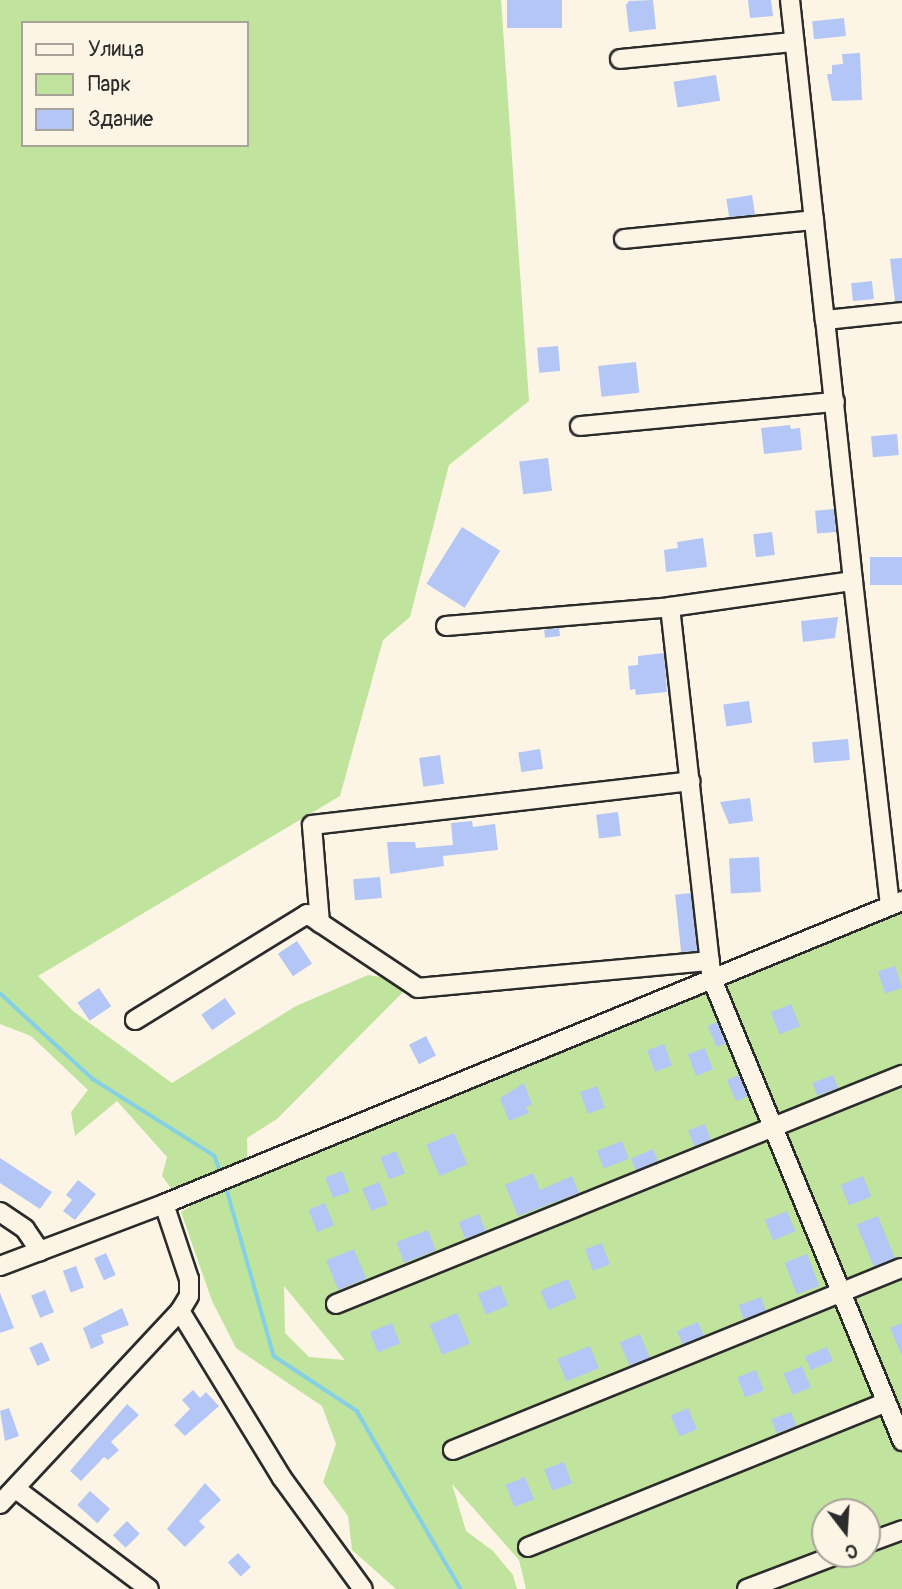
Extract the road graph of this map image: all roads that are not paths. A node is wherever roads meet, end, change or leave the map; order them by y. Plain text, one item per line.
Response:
1 (790, 0) edge
2 (794, 42) junction
3 (620, 59) dead end
4 (814, 220) junction
5 (624, 239) dead end
6 (902, 312) edge
7 (825, 320) junction
8 (835, 402) junction
9 (580, 426) dead end
10 (853, 582) junction
11 (670, 607) junction
12 (446, 626) dead end
13 (690, 781) junction
14 (896, 904) edge
15 (320, 923) junction
16 (711, 970) junction
17 (135, 1020) dead end
18 (902, 1075) edge
19 (776, 1127) junction
20 (164, 1204) junction
21 (0, 1212) edge
22 (40, 1251) junction
23 (0, 1266) edge
24 (902, 1268) edge
25 (842, 1292) junction
26 (336, 1304) dead end
27 (180, 1311) junction
28 (886, 1402) junction
29 (902, 1441) edge
30 (453, 1450) dead end
31 (16, 1489) junction
32 (0, 1504) edge
33 (902, 1530) edge
34 (881, 1538) edge
35 (528, 1547) dead end
36 (811, 1565) edge
37 (149, 1589) edge
38 (363, 1589) edge
39 (747, 1589) edge

1 - 2 lane
2 - 3 lane
2 - 4 lane
4 - 5 lane
4 - 7 lane
6 - 7 lane
7 - 8 lane
8 - 9 lane
8 - 10 lane
10 - 11 lane
10 - 14 lane
11 - 12 lane
11 - 13 lane
13 - 15 lane
13 - 16 lane
14 - 16 lane
15 - 16 lane
15 - 17 lane
16 - 19 lane
16 - 20 lane
18 - 19 lane
19 - 25 lane
19 - 26 lane
20 - 22 lane
20 - 27 lane
21 - 22 lane
22 - 23 lane
24 - 25 lane
25 - 28 lane
25 - 30 lane
27 - 31 lane
27 - 38 lane
28 - 29 lane
28 - 35 lane
31 - 32 lane
31 - 37 lane
33 - 34 lane
36 - 39 lane

